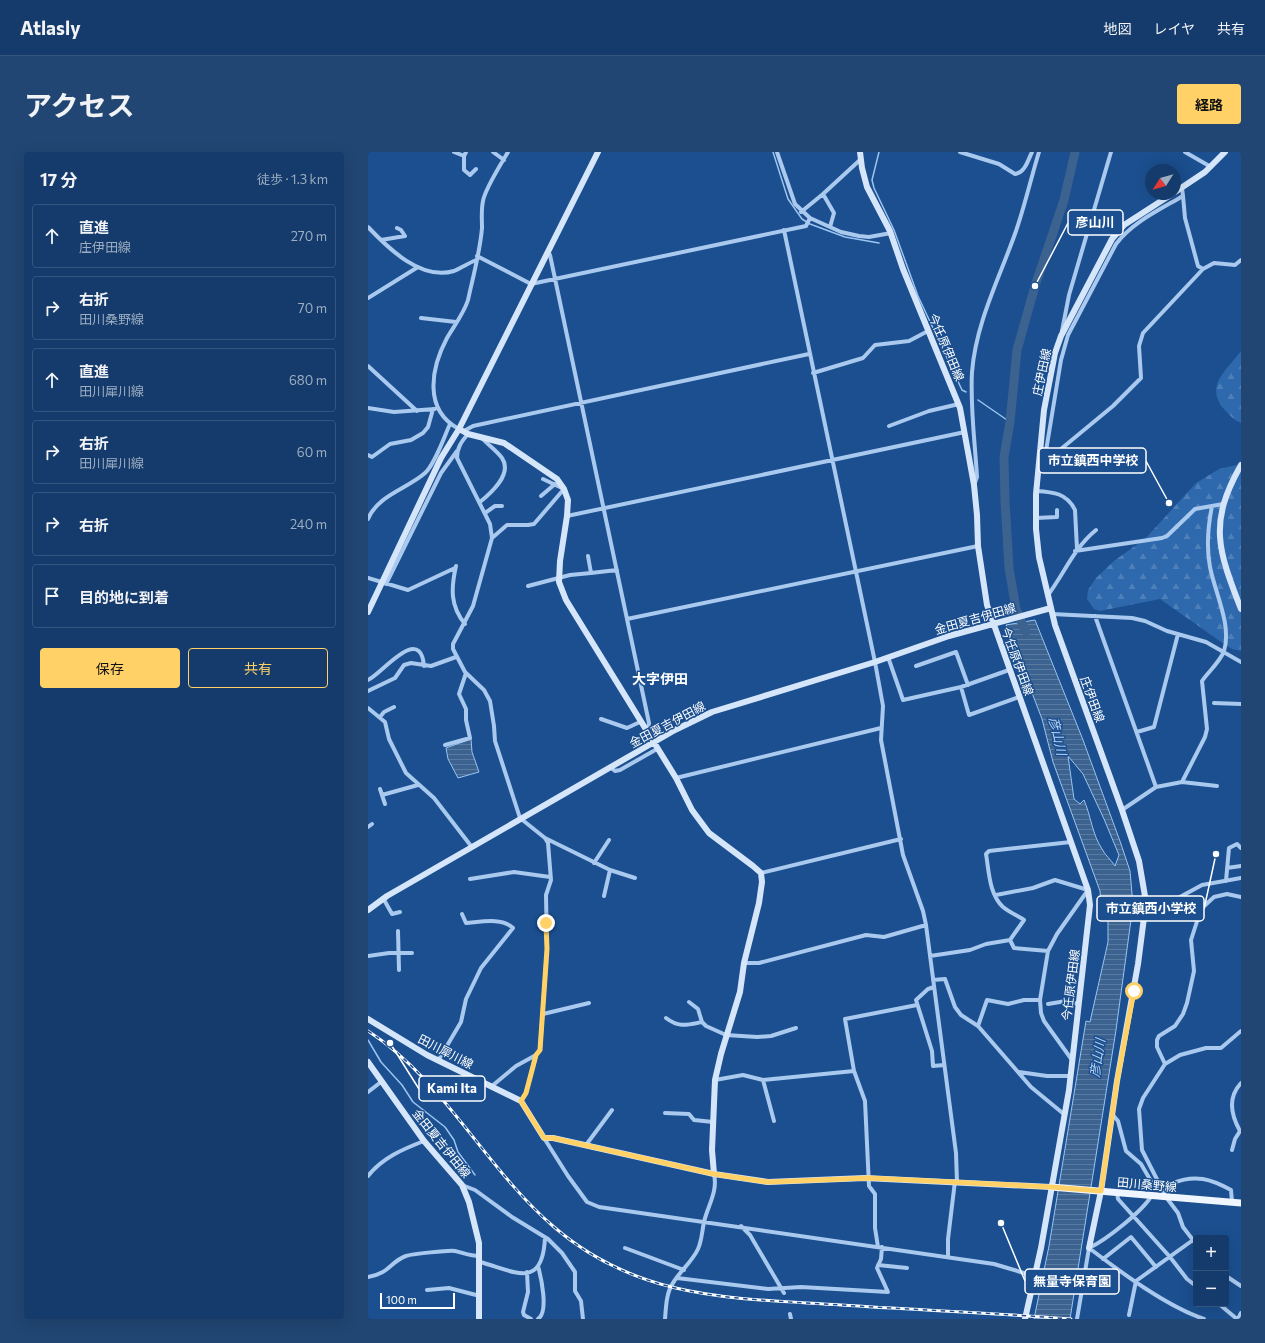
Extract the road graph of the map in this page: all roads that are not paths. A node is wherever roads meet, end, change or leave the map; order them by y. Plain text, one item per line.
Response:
1 (454, 152) edge
2 (493, 152) edge
3 (508, 152) edge
4 (598, 152) edge
5 (777, 152) edge
6 (860, 152) edge
7 (960, 152) edge
8 (1032, 152) edge
9 (1039, 152) edge
10 (1110, 152) edge
11 (1185, 152) edge
12 (1225, 152) edge
13 (465, 154) edge
14 (861, 159) junction
15 (504, 160) junction
16 (1211, 167) junction
17 (476, 169) dead end
18 (1182, 188) joint
19 (823, 194) junction
20 (1183, 196) junction
21 (1163, 200) edge
22 (801, 212) junction
23 (810, 219) junction
24 (368, 227) edge
25 (830, 227) junction
26 (397, 228) dead end
27 (784, 230) junction
28 (891, 233) junction
29 (381, 240) junction
30 (547, 254) junction
31 (476, 258) junction
32 (1241, 260) edge
33 (418, 267) junction
34 (1203, 269) junction
35 (555, 279) junction
36 (531, 284) junction
37 (368, 298) edge
38 (421, 318) dead end
39 (456, 322) junction
40 (928, 331) junction
41 (1061, 336) junction
42 (810, 354) junction
43 (368, 366) edge
44 (813, 373) junction
45 (581, 403) junction
46 (959, 404) junction
47 (368, 408) edge
48 (435, 409) junction
49 (417, 411) junction
50 (450, 424) junction
51 (889, 426) dead end
52 (464, 431) junction
53 (965, 432) junction
54 (482, 438) junction
55 (457, 451) junction
56 (369, 457) edge
57 (832, 462) junction
58 (1044, 463) junction
59 (1241, 465) edge
60 (1038, 468) junction
61 (543, 479) dead end
62 (555, 484) junction
63 (974, 485) junction
64 (564, 489) junction
65 (1036, 491) junction
66 (541, 496) dead end
67 (480, 502) junction
68 (1223, 504) junction
69 (502, 506) dead end
70 (1212, 506) junction
71 (604, 510) junction
72 (1057, 510) dead end
73 (485, 513) junction
74 (567, 516) junction
75 (1036, 518) junction
76 (368, 519) edge
77 (1096, 530) dead end
78 (492, 538) junction
79 (978, 546) junction
80 (1076, 550) junction
81 (588, 556) dead end
82 (617, 570) junction
83 (855, 571) junction
84 (591, 572) junction
85 (368, 578) edge
86 (559, 578) junction
87 (384, 584) junction
88 (528, 586) dead end
89 (1048, 596) junction
90 (1241, 609) edge
91 (1050, 610) junction
92 (368, 612) edge
93 (1095, 616) junction
94 (627, 619) junction
95 (465, 624) junction
96 (993, 625) junction
97 (1178, 634) junction
98 (1223, 653) junction
99 (888, 657) junction
100 (456, 658) junction
101 (875, 662) junction
102 (1241, 662) edge
103 (424, 666) junction
104 (916, 666) dead end
105 (1009, 670) junction
106 (466, 673) junction
107 (368, 680) edge
108 (968, 685) junction
109 (961, 687) junction
110 (368, 691) edge
111 (1019, 697) junction
112 (1214, 703) dead end
113 (1241, 704) edge
114 (394, 707) dead end
115 (368, 708) edge
116 (380, 717) junction
117 (601, 719) dead end
118 (640, 722) junction
119 (881, 728) junction
120 (645, 730) junction
121 (1136, 732) junction
122 (653, 743) junction
123 (445, 745) dead end
124 (657, 749) junction
125 (610, 767) junction
126 (676, 778) junction
127 (1182, 782) junction
128 (418, 785) junction
129 (1217, 786) dead end
130 (1156, 787) junction
131 (380, 789) dead end
132 (382, 795) junction
133 (385, 804) dead end
134 (1122, 810) junction
135 (520, 818) junction
136 (545, 838) junction
137 (901, 839) junction
138 (609, 840) dead end
139 (1071, 842) junction
140 (471, 846) junction
141 (1241, 848) edge
142 (594, 863) junction
143 (1241, 866) edge
144 (1227, 868) junction
145 (610, 870) junction
146 (761, 873) junction
147 (550, 877) junction
148 (635, 878) dead end
149 (1241, 878) edge
150 (470, 879) dead end
151 (1226, 881) junction
152 (1088, 890) junction
153 (996, 895) junction
154 (604, 896) dead end
155 (1241, 897) edge
156 (383, 898) junction
157 (368, 910) edge
158 (400, 912) dead end
159 (462, 914) dead end
160 (1145, 916) junction
161 (926, 925) junction
162 (398, 931) dead end
163 (1010, 940) junction
164 (1048, 951) junction
165 (399, 953) junction
166 (412, 953) dead end
167 (368, 956) edge
168 (930, 956) junction
169 (744, 963) junction
170 (399, 970) dead end
171 (933, 980) junction
172 (934, 987) junction
173 (1040, 1000) junction
174 (689, 1002) dead end
175 (589, 1003) dead end
176 (1048, 1004) dead end
177 (1078, 1004) junction
178 (917, 1006) junction
179 (543, 1014) junction
180 (666, 1018) dead end
181 (368, 1019) edge
182 (702, 1022) junction
183 (978, 1026) junction
184 (796, 1028) dead end
185 (1241, 1031) edge
186 (726, 1035) junction
187 (536, 1055) junction
188 (438, 1060) junction
189 (1072, 1060) junction
190 (368, 1062) edge
191 (1165, 1064) junction
192 (944, 1065) junction
193 (854, 1071) junction
194 (1019, 1072) junction
195 (1070, 1076) junction
196 (715, 1080) junction
197 (763, 1080) junction
198 (381, 1082) junction
199 (1241, 1083) edge
200 (492, 1086) junction
201 (368, 1092) edge
202 (521, 1101) junction
203 (612, 1110) dead end
204 (665, 1113) dead end
205 (1112, 1114) junction
206 (1065, 1115) junction
207 (774, 1121) dead end
208 (713, 1122) junction
209 (1240, 1131) edge
210 (544, 1138) junction
211 (424, 1141) junction
212 (586, 1145) junction
213 (1232, 1150) dead end
214 (714, 1174) junction
215 (368, 1176) edge
216 (869, 1178) junction
217 (956, 1182) junction
218 (462, 1185) junction
219 (1051, 1187) junction
220 (1162, 1189) junction
221 (1101, 1191) junction
222 (1117, 1192) junction
223 (1152, 1195) junction
224 (1166, 1196) junction
225 (1232, 1202) junction
226 (1241, 1203) edge
227 (1132, 1216) junction
228 (704, 1222) junction
229 (740, 1226) junction
230 (545, 1237) junction
231 (1193, 1241) edge
232 (1193, 1243) edge
233 (880, 1247) junction
234 (625, 1248) dead end
235 (1089, 1248) junction
236 (948, 1257) junction
237 (1170, 1257) junction
238 (480, 1259) junction
239 (1103, 1259) junction
240 (878, 1265) junction
241 (538, 1266) junction
242 (1156, 1267) junction
243 (907, 1268) dead end
244 (684, 1270) junction
245 (527, 1272) junction
246 (1034, 1276) junction
247 (368, 1277) edge
248 (678, 1278) junction
249 (1229, 1278) edge
250 (1136, 1282) junction
251 (1193, 1284) edge
252 (1241, 1286) edge
253 (783, 1288) junction
254 (427, 1290) dead end
255 (784, 1293) dead end
256 (480, 1296) junction
257 (1223, 1307) edge
258 (1241, 1313) edge
259 (1129, 1314) dead end
260 (480, 1318) edge
261 (531, 1319) edge
262 (538, 1319) edge
263 (583, 1319) edge
264 (665, 1319) edge
265 (1025, 1319) edge
266 (1077, 1319) edge
267 (1204, 1319) edge
268 (1237, 1319) edge

1 - 13 street
2 - 15 street
3 - 15 street
4 - 30 main road
5 - 22 street
6 - 14 main road, 今任原伊田線
7 - 8 street
9 - 63 street
10 - 41 street
11 - 16 street
12 - 16 main road
13 - 17 street
14 - 19 street
14 - 28 main road, 今任原伊田線
15 - 31 street
16 - 18 main road
18 - 20 street
19 - 22 street
19 - 25 street
20 - 34 street
20 - 58 street
21 - 41 main road, 庄伊田線
22 - 23 street
23 - 25 street
23 - 27 street
24 - 29 street
25 - 28 street
26 - 29 street
27 - 35 street
27 - 42 street
28 - 40 main road, 今任原伊田線
29 - 33 street
30 - 35 street
30 - 36 main road
31 - 33 street
31 - 36 street
31 - 39 street
32 - 34 street
33 - 37 street
34 - 58 street
35 - 36 street
35 - 45 street
36 - 52 main road
38 - 39 street
39 - 48 street
40 - 44 street
40 - 46 main road, 今任原伊田線
41 - 60 main road, 庄伊田線
42 - 44 street
42 - 45 street
43 - 49 street
44 - 57 street
45 - 52 street
45 - 71 street
46 - 51 street
46 - 53 main road, 今任原伊田線
47 - 49 street
48 - 49 street
48 - 50 street
48 - 56 street
50 - 52 street
50 - 76 street
52 - 54 main road
52 - 55 street
52 - 87 main road
53 - 57 street
53 - 63 main road, 今任原伊田線
54 - 64 main road
54 - 67 street
55 - 67 street
55 - 87 street
57 - 71 street
57 - 83 street
58 - 60 street
59 - 68 main road
60 - 65 main road, 庄伊田線
61 - 62 street
62 - 64 street
62 - 66 street
63 - 79 main road, 今任原伊田線
64 - 74 main road
64 - 78 street
65 - 75 main road, 庄伊田線
65 - 80 street
67 - 73 street
68 - 70 street
68 - 90 main road
69 - 73 street
70 - 80 street
70 - 98 street
71 - 74 street
71 - 82 street
72 - 75 street
73 - 78 street
74 - 86 main road
75 - 89 main road, 庄伊田線
77 - 80 street
78 - 95 street
79 - 83 street
79 - 96 main road, 今任原伊田線
80 - 89 street
81 - 84 street
82 - 84 street
82 - 94 street
83 - 94 street
83 - 101 street
84 - 86 street
85 - 87 street
86 - 88 street
86 - 118 main road
87 - 92 main road
87 - 95 street
89 - 91 main road, 庄伊田線
91 - 93 street
91 - 96 main road, 金田夏吉伊田線
91 - 134 main road, 庄伊田線
93 - 97 street
93 - 121 street
94 - 120 street
95 - 100 street
96 - 99 main road, 金田夏吉伊田線
96 - 105 main road, 今任原伊田線
97 - 98 street
97 - 121 street
98 - 102 street
98 - 127 street
99 - 101 main road, 金田夏吉伊田線
99 - 109 street
100 - 103 street
100 - 106 street
101 - 119 street
101 - 122 main road, 金田夏吉伊田線
103 - 107 street
103 - 110 street
104 - 108 street
105 - 108 street
105 - 111 main road, 今任原伊田線
106 - 123 street
106 - 135 street
108 - 109 street
109 - 111 street
111 - 139 main road, 今任原伊田線
112 - 113 street
114 - 116 street
115 - 116 street
116 - 128 street
117 - 118 street
118 - 120 main road
119 - 126 street
119 - 137 street
120 - 122 main road
121 - 130 street
122 - 124 main road
122 - 125 main road, 金田夏吉伊田線
124 - 125 street
124 - 126 main road
125 - 135 main road, 金田夏吉伊田線
126 - 146 main road
127 - 129 street
127 - 130 street
128 - 132 street
128 - 140 street
130 - 134 street
131 - 132 street
132 - 133 street
134 - 160 main road, 庄伊田線
135 - 136 street
135 - 140 main road, 金田夏吉伊田線
136 - 142 street
136 - 147 street
137 - 146 street
137 - 161 street
138 - 142 street
139 - 152 main road, 今任原伊田線
139 - 153 street
140 - 156 main road, 金田夏吉伊田線
141 - 144 street
142 - 145 street
143 - 144 street
144 - 151 street
145 - 148 street
145 - 154 street
146 - 169 main road
147 - 150 street
147 - 179 street
149 - 151 street
151 - 160 street
152 - 153 street
152 - 164 street
152 - 177 main road, 今任原伊田線
153 - 163 street
155 - 191 street
156 - 157 main road, 金田夏吉伊田線
156 - 158 street
159 - 188 street
160 - 205 main road, 庄伊田線
161 - 168 street
161 - 169 street
162 - 165 street
163 - 164 street
163 - 168 street
164 - 173 street
165 - 166 street
165 - 167 street
165 - 170 street
168 - 171 street
169 - 186 main road
171 - 172 street
171 - 183 street
172 - 178 street
172 - 192 street
173 - 183 street
173 - 189 street
174 - 182 street
175 - 179 street
176 - 177 street
177 - 189 main road, 今任原伊田線
178 - 192 street
178 - 193 street
179 - 187 street
180 - 182 street
181 - 188 main road, 田川犀川線
182 - 186 street
183 - 194 street
184 - 186 street
185 - 191 street
186 - 196 main road
187 - 200 street
187 - 202 street
188 - 200 main road, 田川犀川線
189 - 195 main road, 今任原伊田線
190 - 198 main road, 金田夏吉伊田線
191 - 220 street
192 - 217 street
193 - 197 street
193 - 216 street
194 - 195 street
194 - 206 street
195 - 206 main road, 今任原伊田線
196 - 197 street
196 - 208 main road
197 - 207 street
198 - 201 street
198 - 211 main road, 金田夏吉伊田線
199 - 209 street
200 - 202 main road, 田川犀川線
202 - 210 main road
203 - 212 street
204 - 208 street
205 - 220 street
205 - 221 main road, 庄伊田線
206 - 219 main road, 今任原伊田線
208 - 214 main road
209 - 213 street
210 - 212 main road
210 - 228 street
211 - 215 street
211 - 218 main road, 金田夏吉伊田線
212 - 214 main road
214 - 216 main road
214 - 228 street
216 - 217 main road
216 - 233 street
217 - 219 main road
217 - 236 street
218 - 230 street
218 - 238 main road, 金田夏吉伊田線
219 - 221 main road, 田川桑野線
219 - 246 main road
220 - 224 street
220 - 225 street
221 - 222 main road, 田川桑野線
221 - 235 main road, 庄伊田線
222 - 223 main road, 田川桑野線
222 - 227 street
223 - 224 main road, 田川桑野線
223 - 227 street
224 - 225 main road, 田川桑野線
224 - 231 street
225 - 226 main road, 田川桑野線
227 - 235 street
227 - 237 street
228 - 229 street
228 - 244 street
229 - 233 street
229 - 253 street
230 - 241 street
230 - 263 street
232 - 237 street
233 - 236 street
233 - 240 street
234 - 244 street
235 - 239 street
235 - 266 street
236 - 246 street
237 - 242 street
237 - 251 street
238 - 245 street
238 - 247 street
238 - 256 main road, 金田夏吉伊田線
239 - 242 street
239 - 250 street
240 - 243 street
240 - 253 street
241 - 245 street
241 - 262 street
242 - 250 street
244 - 248 street
245 - 261 street
246 - 265 main road
248 - 253 street
248 - 264 street
249 - 252 street
250 - 259 street
250 - 267 street
253 - 255 street
254 - 256 street
256 - 260 main road, 金田夏吉伊田線
257 - 268 street
258 - 268 street

